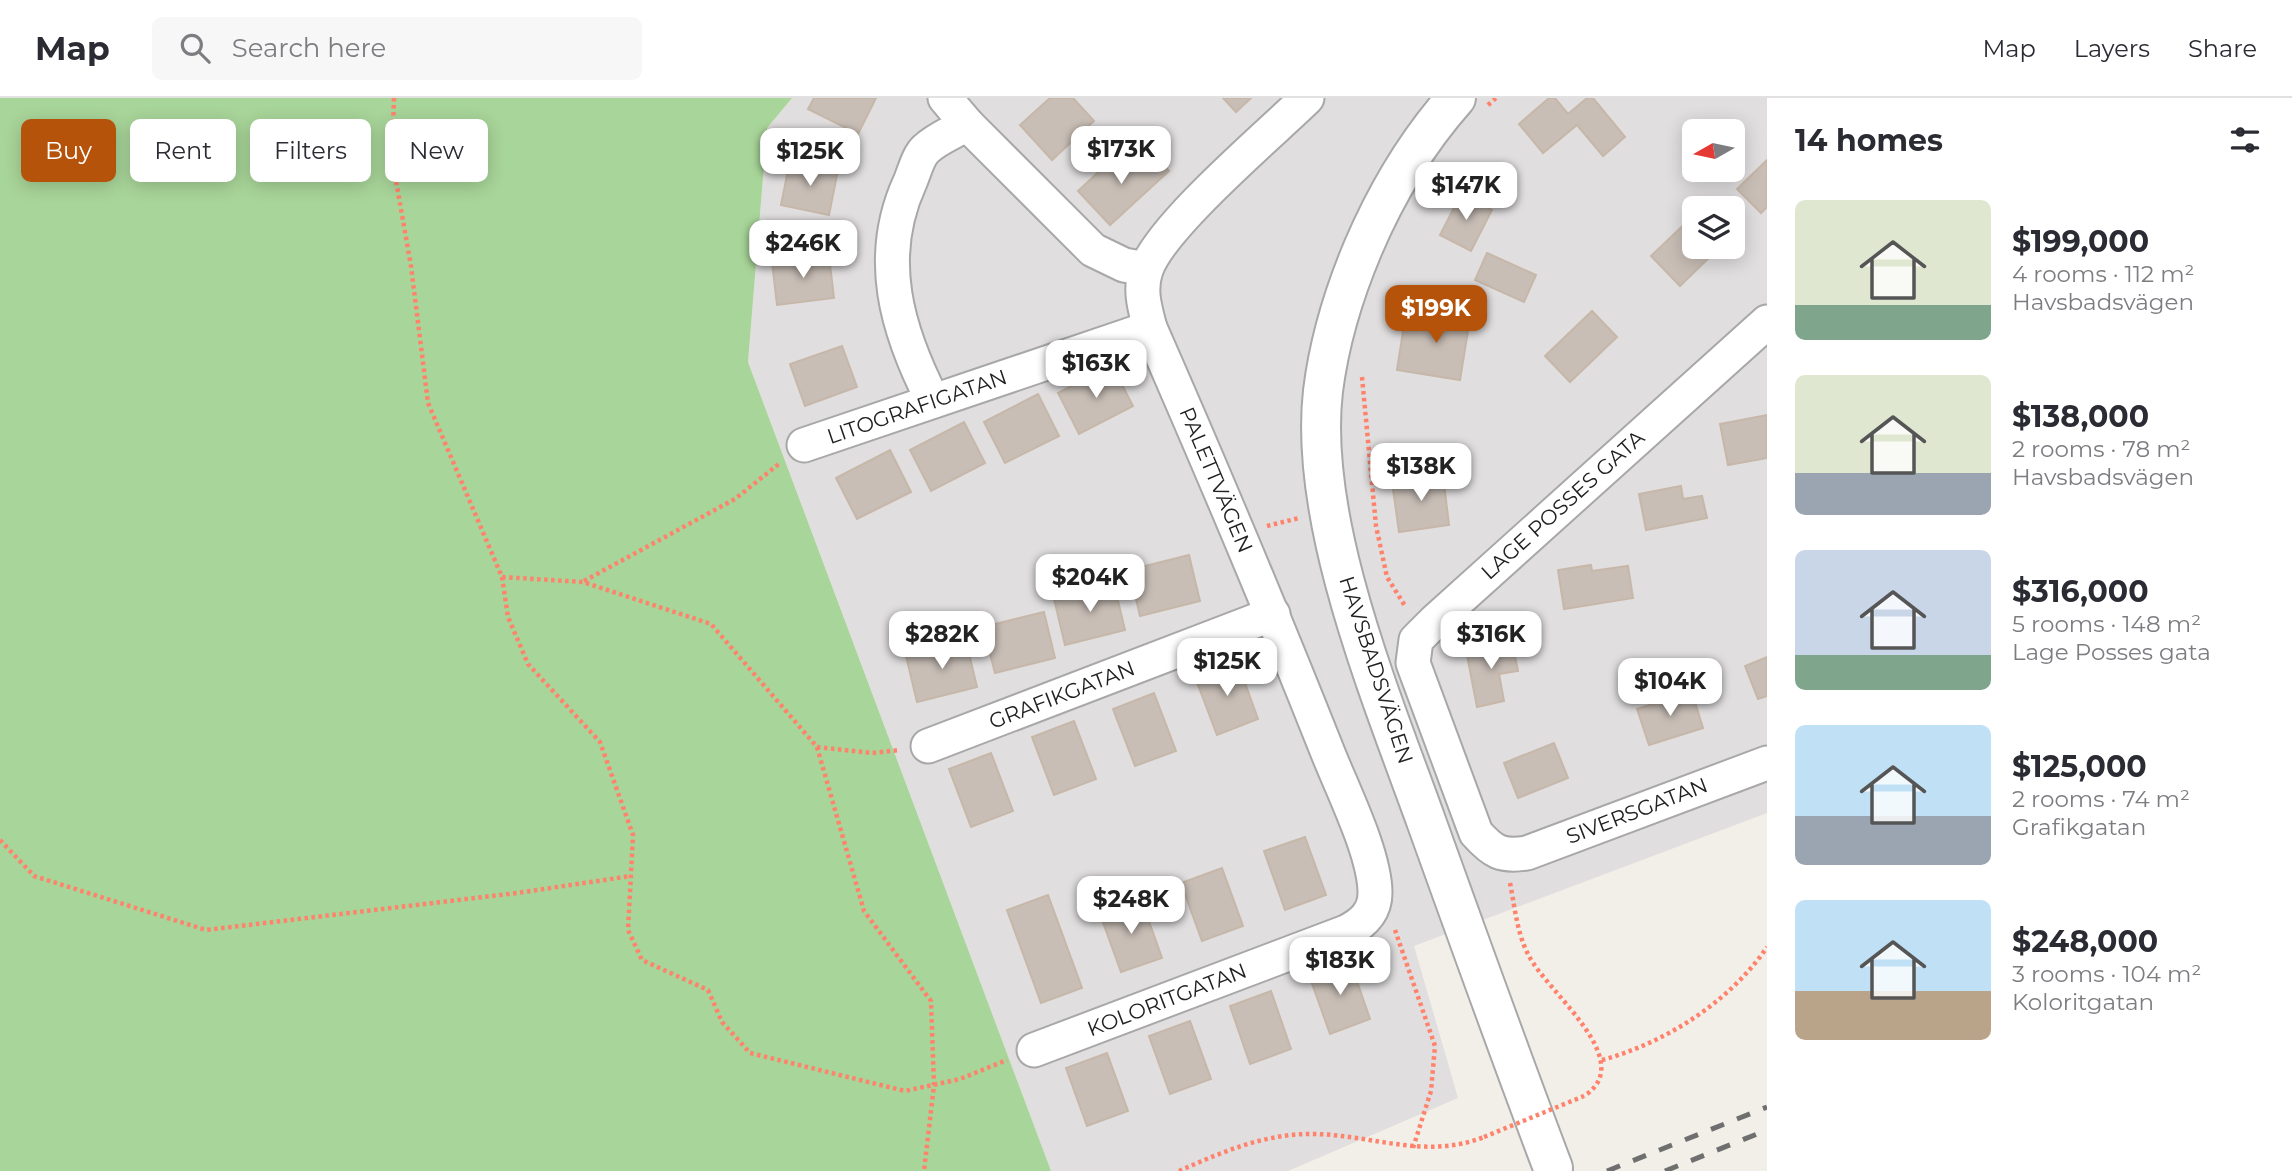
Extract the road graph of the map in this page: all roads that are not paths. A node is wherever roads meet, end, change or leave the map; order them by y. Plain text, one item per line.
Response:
1 (945, 98) edge
2 (1307, 98) edge
3 (1456, 98) edge
4 (967, 124) junction
5 (1146, 269) junction
6 (1767, 322) edge
7 (1150, 328) junction
8 (933, 401) junction
9 (804, 445) road end
10 (1273, 614) junction
11 (928, 746) road end
12 (1767, 762) edge
13 (1505, 857) joint
14 (1375, 901) joint
15 (1034, 1050) road end
16 (1553, 1168) dead end

1 - 4 street
2 - 5 street
3 - 16 street, HAVSBADSVÄGEN
4 - 5 street
4 - 8 street
5 - 7 street, PALETTVÄGEN
6 - 13 street, LAGE POSSES GATA
7 - 8 street, LITOGRAFIGATAN
7 - 10 street, PALETTVÄGEN
8 - 9 street, LITOGRAFIGATAN
10 - 11 street, GRAFIKGATAN
10 - 14 street, PALETTVÄGEN
12 - 13 street, SIVERSGATAN
14 - 15 street, KOLORITGATAN

